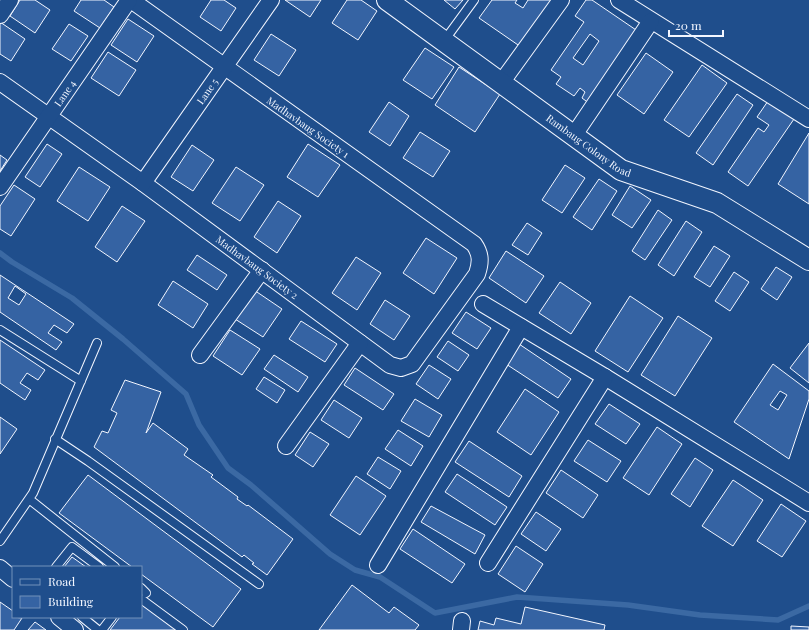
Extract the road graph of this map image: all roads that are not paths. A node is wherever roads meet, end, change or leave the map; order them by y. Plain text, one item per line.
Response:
1 (10, 0) edge
2 (130, 0) edge
3 (271, 0) edge
4 (387, 0) edge
5 (474, 0) edge
6 (561, 0) edge
7 (619, 0) edge
8 (0, 15) edge
9 (651, 20) junction
10 (444, 41) junction
11 (224, 67) junction
12 (0, 82) edge
13 (502, 83) junction
14 (49, 116) junction
15 (809, 119) edge
16 (574, 135) junction
17 (143, 183) junction
18 (0, 187) edge
19 (480, 257) joint
20 (809, 260) edge
21 (262, 270) junction
22 (483, 304) dead end
23 (521, 328) junction
24 (0, 330) edge
25 (97, 343) dead end
26 (360, 343) junction
27 (200, 354) dead end
28 (606, 377) junction
29 (81, 382) junction
30 (55, 439) junction
31 (286, 446) dead end
32 (29, 499) junction
33 (809, 502) edge
34 (0, 540) edge
35 (488, 563) dead end
36 (378, 565) dead end
37 (57, 566) edge
38 (98, 566) edge
39 (113, 566) edge
40 (0, 568) edge
41 (12, 578) edge
42 (259, 584) dead end
43 (143, 593) edge
44 (60, 618) edge
45 (83, 618) edge
46 (111, 618) edge
47 (75, 630) edge
48 (98, 630) edge
49 (102, 630) edge
50 (183, 630) edge

1 - 8 street
2 - 11 street, Madhavbaug Society 1
2 - 14 street, Lane 4
3 - 11 street, Lane 5
4 - 10 street, Rambaug Colony Road
5 - 10 lane
6 - 13 street
7 - 9 street
9 - 15 street
9 - 16 street
10 - 13 street, Rambaug Colony Road
11 - 17 street, Lane 5
11 - 19 street, Madhavbaug Society 1
12 - 14 street, Madhavbaug Society 2
13 - 16 street, Rambaug Colony Road
14 - 17 street, Madhavbaug Society 2
14 - 18 street, Lane 4
16 - 20 street, Rambaug Colony Road
17 - 21 street, Madhavbaug Society 2
19 - 26 street, Madhavbaug Society 2
21 - 26 street, Madhavbaug Society 2
21 - 27 street
22 - 23 street
23 - 28 street
23 - 36 street
24 - 29 lane
25 - 29 lane
26 - 31 street
28 - 33 street
28 - 35 street
29 - 30 lane
30 - 32 lane
30 - 42 lane
32 - 34 lane
32 - 39 lane
37 - 38 lane
40 - 41 street
43 - 50 lane
44 - 47 street
45 - 48 lane
46 - 49 lane

